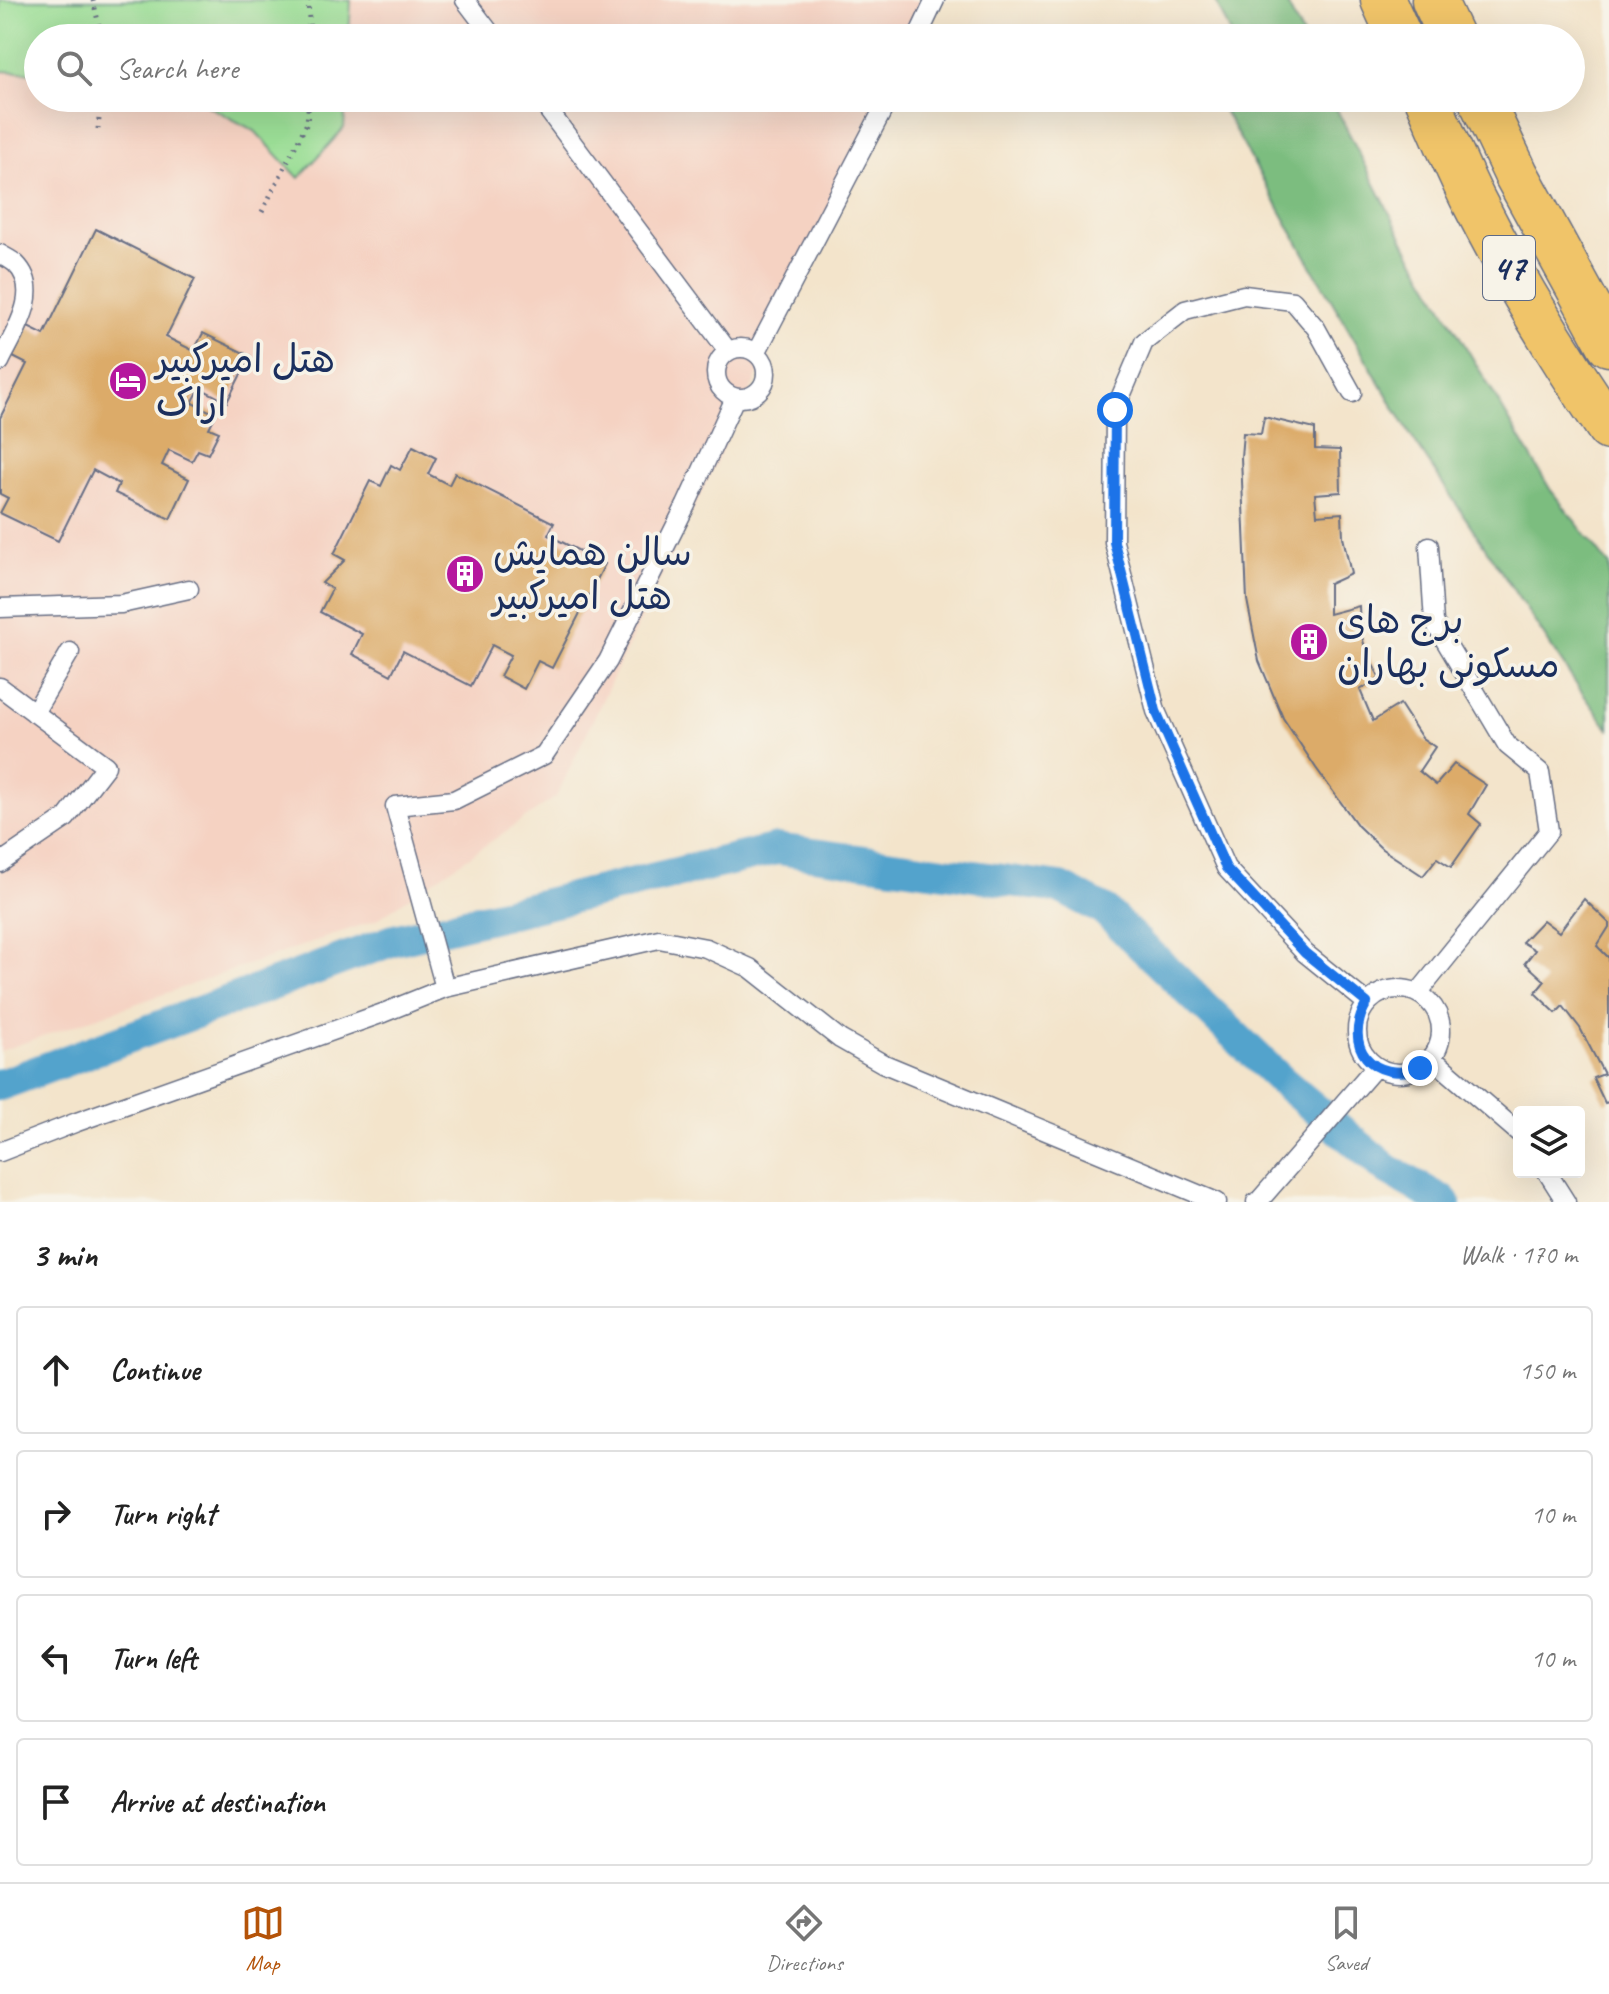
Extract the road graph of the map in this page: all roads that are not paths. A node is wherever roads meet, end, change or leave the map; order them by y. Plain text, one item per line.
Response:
1 (465, 0) edge
2 (935, 0) edge
3 (1383, 0) edge
4 (1434, 0) edge
5 (483, 24) edge
6 (924, 24) edge
7 (1394, 24) edge
8 (1445, 24) edge
9 (549, 112) edge
10 (882, 112) edge
11 (1433, 112) edge
12 (1487, 112) edge
13 (0, 254) edge
14 (1609, 344) edge
15 (728, 351) junction
16 (756, 353) junction
17 (0, 362) edge
18 (1352, 393) dead end
19 (735, 398) junction
20 (1609, 428) edge
21 (1429, 546) dead end
22 (189, 589) dead end
23 (0, 608) edge
24 (70, 652) dead end
25 (0, 687) edge
26 (34, 713) junction
27 (0, 863) edge
28 (445, 988) junction
29 (1418, 993) junction
30 (1367, 1003) junction
31 (1432, 1058) junction
32 (1376, 1066) junction
33 (1513, 1128) edge
34 (0, 1152) edge
35 (1551, 1178) edge
36 (1217, 1202) edge
37 (1256, 1202) edge
38 (1566, 1202) edge

1 - 5 lane
2 - 6 lane
3 - 7 highway
4 - 8 highway
9 - 15 lane
10 - 16 lane
11 - 20 highway, 47
12 - 14 highway, 47
13 - 17 lane
15 - 16 lane
15 - 19 lane
16 - 19 lane
18 - 30 lane
19 - 28 lane
21 - 29 lane
22 - 23 lane
24 - 26 lane
25 - 26 lane
26 - 27 lane
28 - 34 lane
28 - 36 lane
29 - 30 lane
29 - 31 lane
30 - 32 lane
31 - 32 lane
31 - 33 lane
32 - 37 lane
35 - 38 lane

